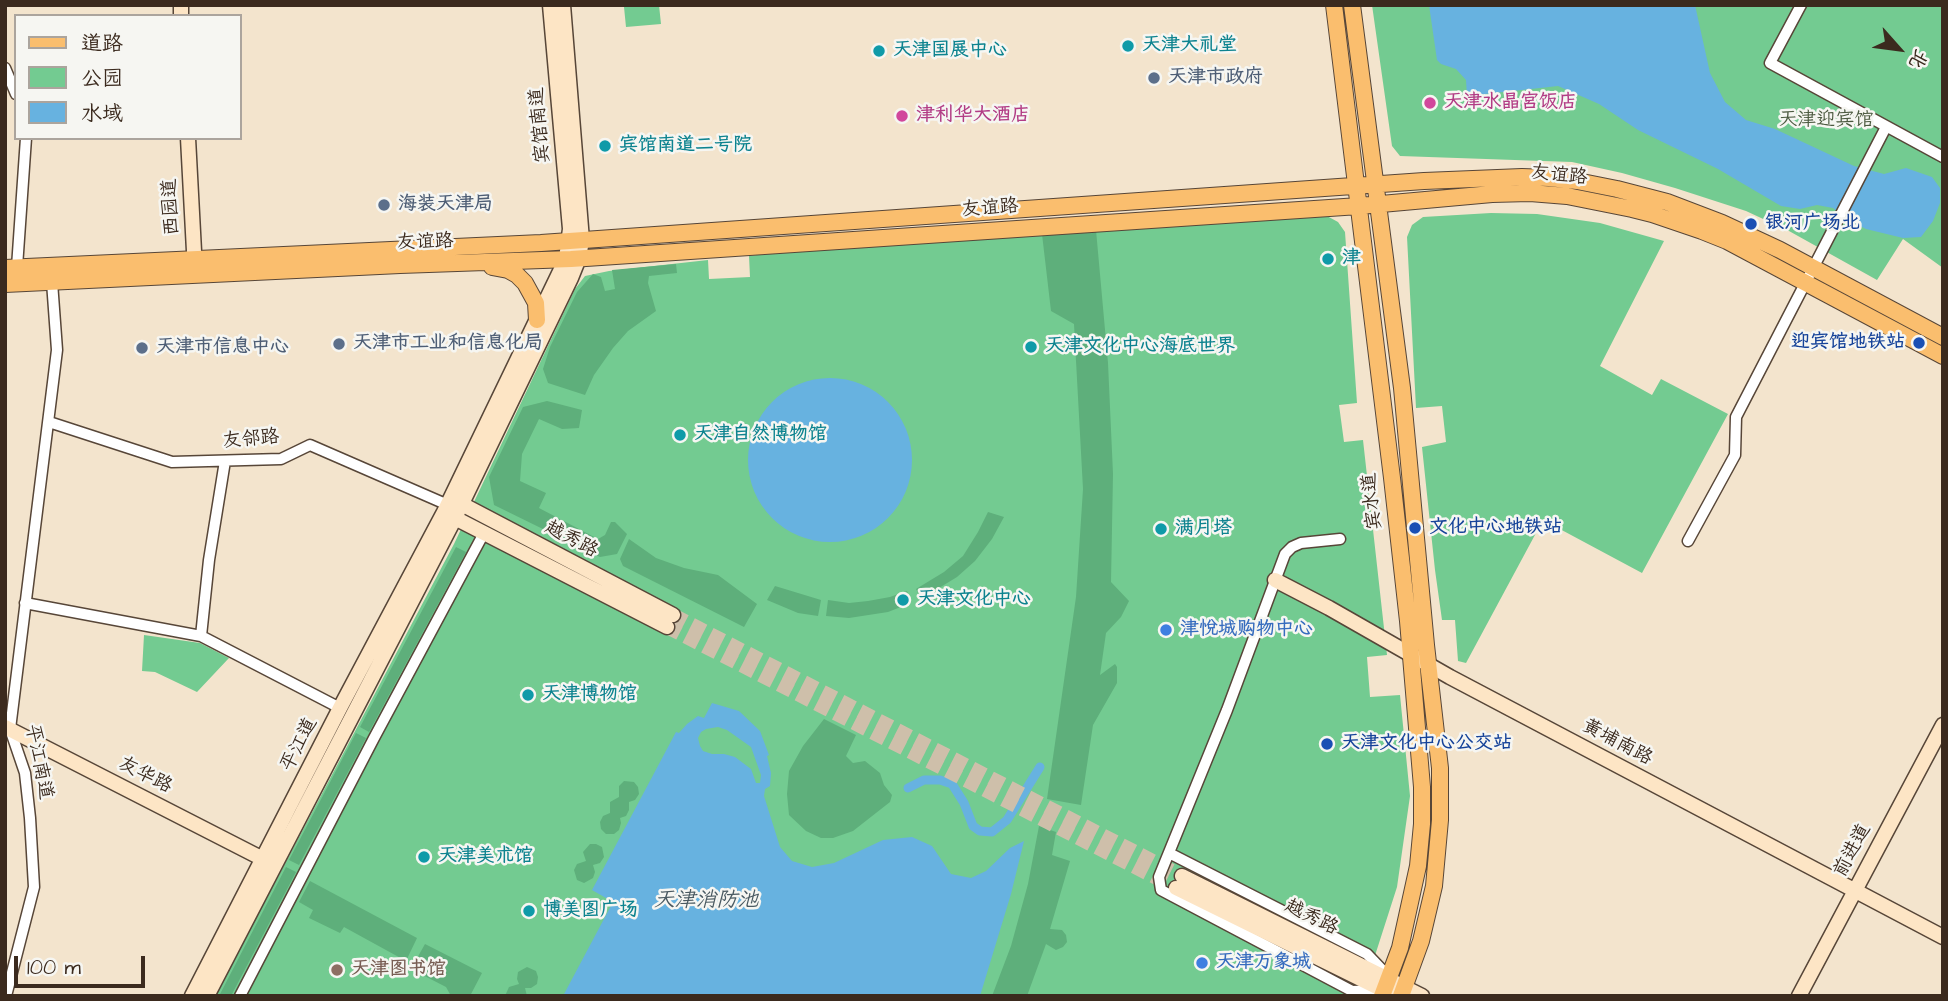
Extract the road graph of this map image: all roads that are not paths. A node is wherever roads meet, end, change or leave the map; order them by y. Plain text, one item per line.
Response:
1 (550, 5) edge
2 (563, 5) edge
3 (1334, 5) edge
4 (1352, 5) edge
5 (1801, 5) edge
6 (5, 68) edge
7 (14, 89) edge
8 (1886, 127) junction
9 (26, 140) edge
10 (188, 140) edge
11 (195, 140) edge
12 (1943, 157) edge
13 (1377, 185) junction
14 (1357, 187) junction
15 (1379, 204) junction
16 (1359, 206) junction
17 (576, 240) junction
18 (572, 258) junction
19 (458, 263) junction
20 (11, 267) edge
21 (198, 267) junction
22 (1814, 268) junction
23 (52, 282) junction
24 (5, 284) edge
25 (1806, 284) junction
26 (537, 320) junction
27 (1943, 337) edge
28 (1943, 356) edge
29 (49, 422) junction
30 (225, 461) junction
31 (452, 508) junction
32 (484, 533) junction
33 (1688, 541) dead end
34 (1340, 542) dead end
35 (1278, 578) junction
36 (25, 603) junction
37 (201, 636) junction
38 (1410, 650) junction
39 (1428, 660) junction
40 (340, 709) junction
41 (1943, 725) edge
42 (7, 731) edge
43 (1943, 739) edge
44 (1169, 854) junction
45 (262, 859) junction
46 (1179, 882) tunnel mouth
47 (1858, 889) junction
48 (1943, 931) edge
49 (1943, 937) edge
50 (1393, 990) edge
51 (6, 996) edge
52 (192, 996) edge
53 (206, 996) edge
54 (240, 996) edge
55 (1422, 996) edge
56 (1799, 996) edge
57 (1807, 996) edge

1 - 17 street, 宾馆南道
2 - 17 street, 宾馆南道
3 - 14 main road, 宾水道
4 - 13 main road, 宾水道
5 - 8 street
6 - 7 street
8 - 12 street
8 - 22 street
9 - 20 street
10 - 21 street, 西园道
11 - 21 street, 西园道
13 - 14 main road, 友谊路
13 - 15 main road, 宾水道
13 - 22 main road, 友谊路
14 - 16 main road, 宾水道
14 - 17 main road, 友谊路
15 - 16 main road, 友谊路
15 - 25 main road, 友谊路
15 - 39 main road, 宾水道
16 - 18 main road, 友谊路
16 - 38 main road, 宾水道
17 - 18 street
17 - 21 main road, 友谊路
18 - 19 main road, 友谊路
18 - 26 street
18 - 31 street
19 - 21 main road, 友谊路
19 - 26 main road
20 - 21 main road, 友谊路
21 - 23 main road, 友谊路
22 - 25 street
22 - 27 main road, 友谊路
23 - 24 main road, 友谊路
23 - 29 street, 平江南道
25 - 28 main road, 友谊路
25 - 33 street
26 - 31 street
29 - 30 street, 友邻路
29 - 36 street, 平江南道
30 - 31 street, 友邻路
30 - 37 street
31 - 32 street, 越秀路
31 - 32 street, 越秀路
31 - 40 street, 平江道
31 - 53 street, 平江道
32 - 54 street
34 - 35 street
35 - 38 street, 黄埔南路
35 - 44 street
36 - 37 street
36 - 42 street, 平江南道
37 - 40 street
38 - 39 street, 黄埔南路
38 - 50 main road, 宾水道
39 - 47 street, 黄埔南路
39 - 50 main road, 宾水道
40 - 45 street, 平江道
41 - 47 street, 前进道
42 - 45 street, 友华路
42 - 51 street, 平江南道
43 - 47 street, 前进道
44 - 50 street
44 - 50 street
45 - 52 street, 平江道
46 - 50 street, 越秀路
47 - 48 street, 黄埔南路
47 - 49 street, 黄埔南路
47 - 56 street, 前进道
47 - 57 street, 前进道
50 - 55 street, 越秀路

